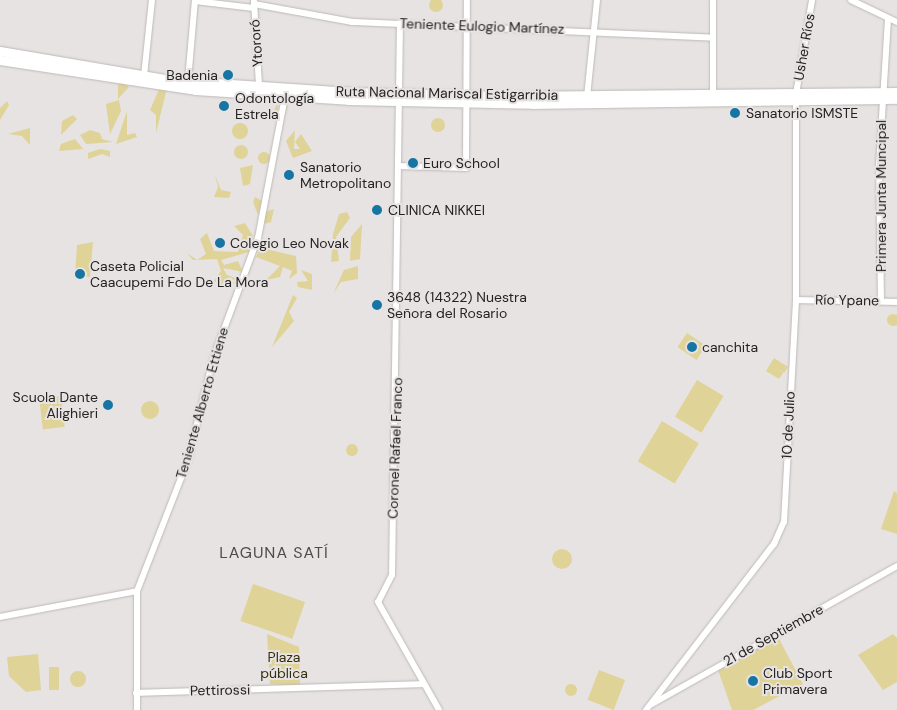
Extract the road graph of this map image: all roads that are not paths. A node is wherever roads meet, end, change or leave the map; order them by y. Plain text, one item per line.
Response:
1 (152, 0) edge
2 (467, 0) edge
3 (597, 0) edge
4 (713, 0) edge
5 (812, 0) edge
6 (850, 0) edge
7 (195, 1) edge
8 (254, 4) edge
9 (888, 19) junction
10 (897, 22) edge
11 (400, 24) junction
12 (466, 26) junction
13 (593, 30) junction
14 (712, 38) junction
15 (0, 51) edge
16 (0, 60) edge
17 (144, 76) junction
18 (188, 81) junction
19 (259, 86) junction
20 (897, 92) edge
21 (882, 96) junction
22 (285, 97) junction
23 (402, 97) junction
24 (796, 97) junction
25 (713, 98) junction
26 (467, 99) junction
27 (587, 99) junction
28 (897, 99) edge
29 (400, 166) junction
30 (796, 300) junction
31 (881, 301) junction
32 (897, 302) edge
33 (897, 566) edge
34 (137, 592) junction
35 (0, 617) edge
36 (423, 684) junction
37 (136, 693) junction
38 (647, 708) edge
39 (137, 710) edge
40 (438, 710) edge

1 - 17 street
2 - 12 street
3 - 13 street
4 - 14 street
5 - 24 street, Usher Ríos
6 - 9 street
7 - 8 street, Teniente Eulogio Martínez
7 - 18 street
8 - 11 street, Teniente Eulogio Martínez
8 - 19 street, Ytororó
9 - 10 street
9 - 21 street, Primera Junta Muncipal
11 - 12 street, Teniente Eulogio Martínez
11 - 23 street
12 - 13 street, Teniente Eulogio Martínez
12 - 26 street
13 - 14 street, Teniente Eulogio Martínez
13 - 27 street
14 - 25 street
15 - 17 highway, Ruta Nacional Mariscal Estigarribia
16 - 22 highway, Ruta Nacional Mariscal Estigarribia
17 - 18 highway, Ruta Nacional Mariscal Estigarribia
18 - 19 highway, Ruta Nacional Mariscal Estigarribia
19 - 23 highway, Ruta Nacional Mariscal Estigarribia
20 - 21 highway, Ruta Nacional Mariscal Estigarribia
21 - 24 highway, Ruta Nacional Mariscal Estigarribia
21 - 28 highway, Ruta Nacional Mariscal Estigarribia
21 - 31 street, Primera Junta Muncipal
22 - 23 highway, Ruta Nacional Mariscal Estigarribia
22 - 34 street, Teniente Alberto Ettiene
23 - 26 highway, Ruta Nacional Mariscal Estigarribia
23 - 29 street
24 - 25 highway, Ruta Nacional Mariscal Estigarribia
24 - 30 street, 10 de Julio
25 - 27 highway, Ruta Nacional Mariscal Estigarribia
26 - 27 highway, Ruta Nacional Mariscal Estigarribia
26 - 29 street
29 - 36 street, Coronel Rafael Franco
30 - 31 street, Río Ypane
30 - 38 street, 10 de Julio
31 - 32 street, Río Ypane
33 - 38 street, 21 de Septiembre
34 - 35 street
34 - 37 street, Teniente Alberto Ettiene
36 - 37 street, Pettirossi
36 - 40 street, Coronel Rafael Franco
37 - 39 street, Teniente Alberto Ettiene

